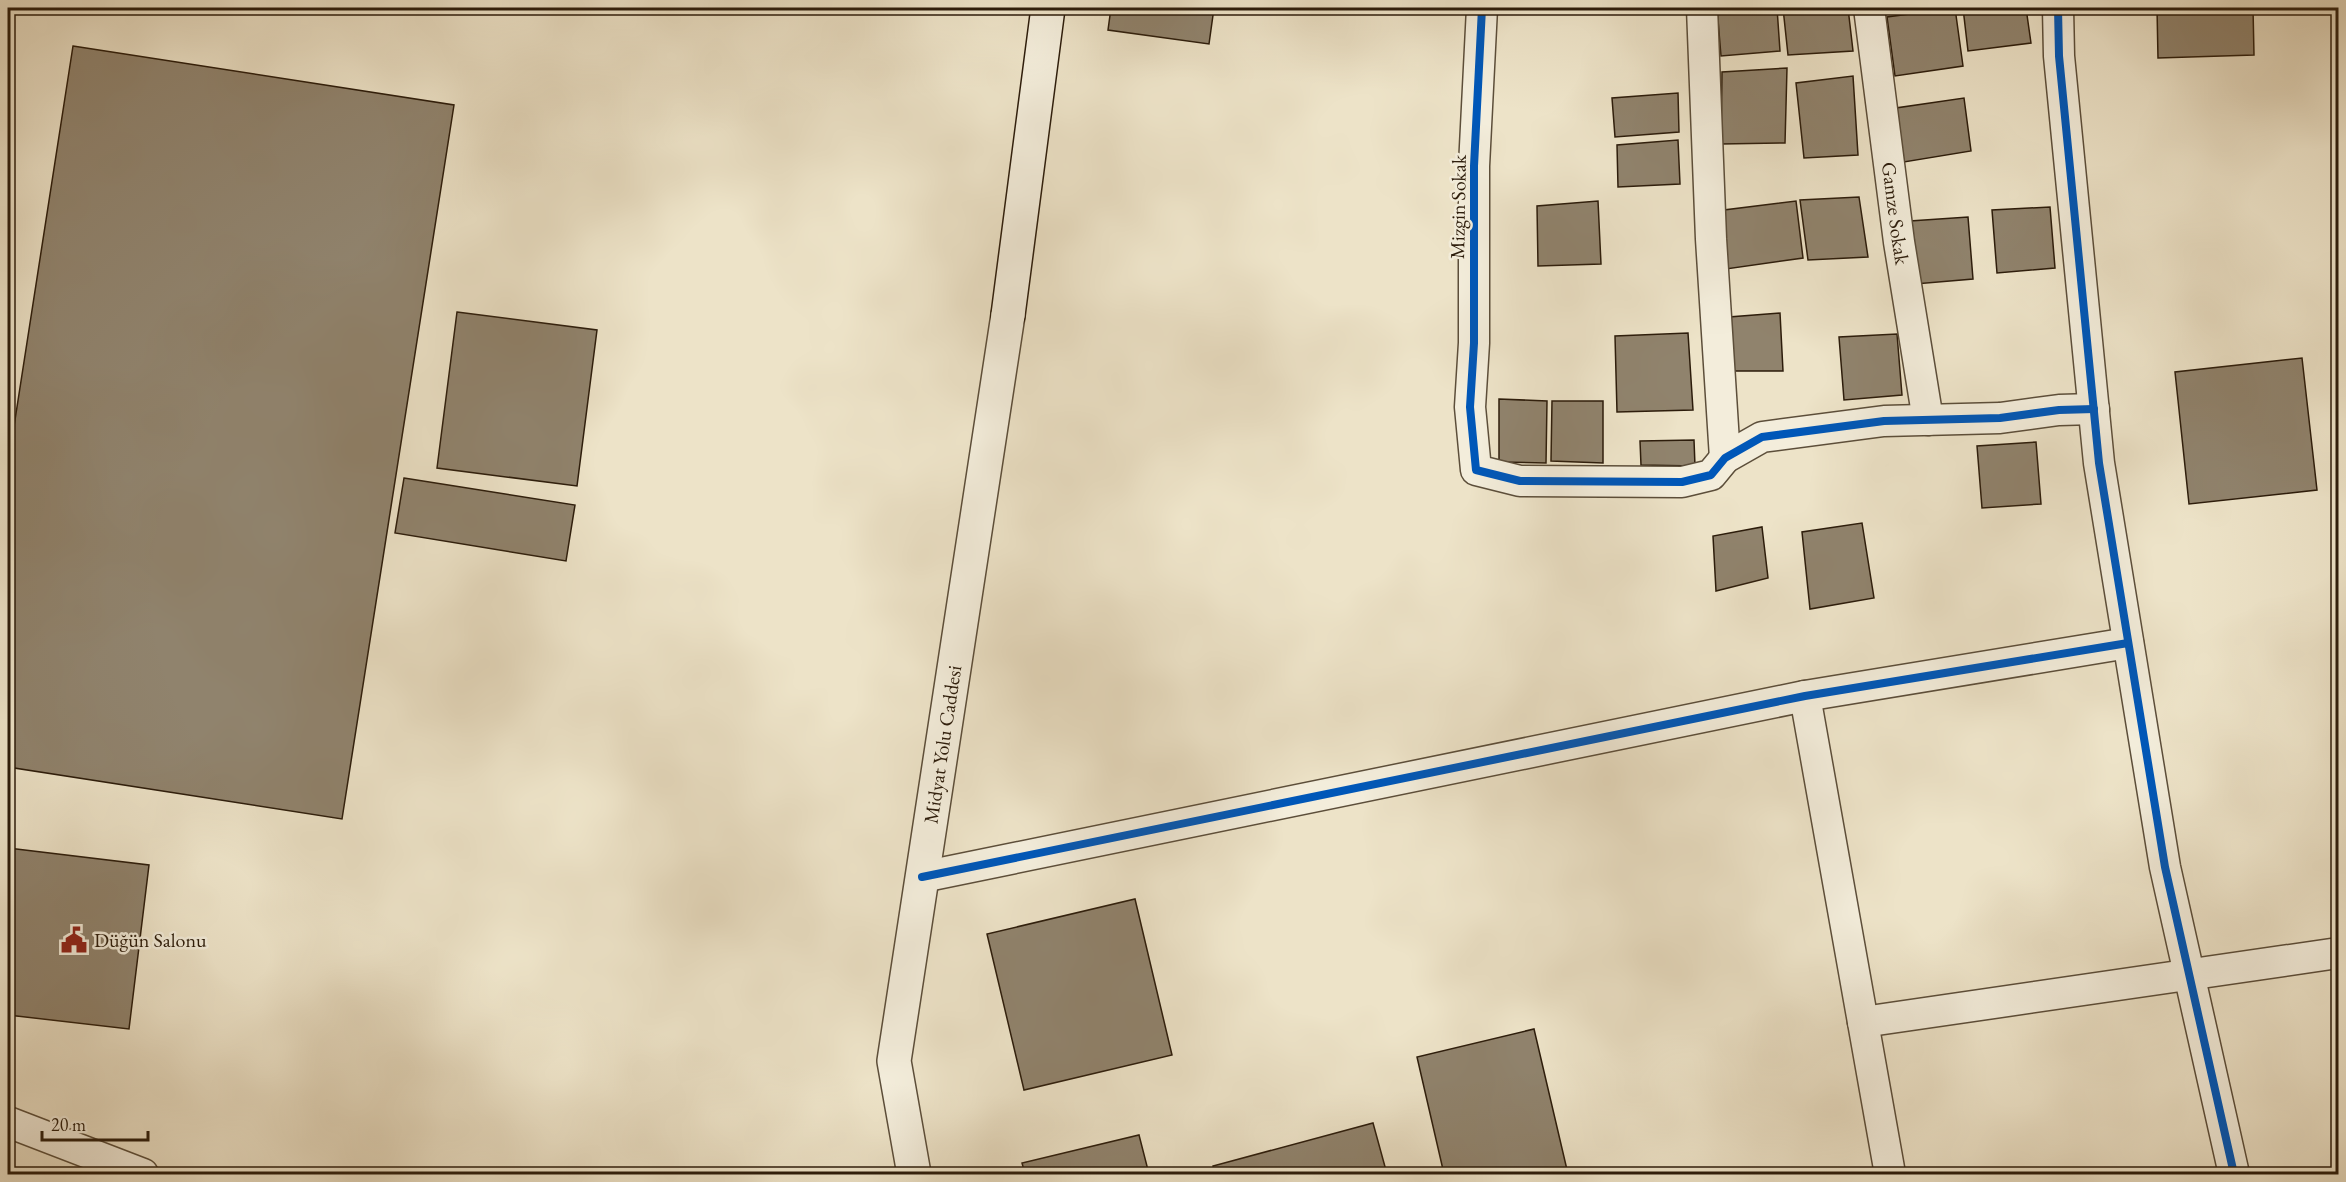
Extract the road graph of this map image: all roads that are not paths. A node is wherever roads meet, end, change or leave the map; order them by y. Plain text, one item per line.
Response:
1 (1025, 8) edge
2 (1048, 8) edge
3 (1482, 8) edge
4 (1702, 8) edge
5 (1869, 8) edge
6 (2058, 8) edge
7 (1008, 315) junction
8 (2094, 409) junction
9 (1928, 420) junction
10 (1725, 458) junction
11 (2128, 643) junction
12 (1805, 696) junction
13 (922, 877) junction
14 (2338, 953) edge
15 (2189, 975) junction
16 (1863, 1022) junction
17 (8, 1122) edge
18 (143, 1174) edge
19 (914, 1174) edge
20 (1890, 1174) edge
21 (2234, 1174) edge

1 - 7 street
2 - 7 street
3 - 10 street, Mizgin Sokak
4 - 10 street
5 - 9 street, Gamze Sokak
6 - 8 street
7 - 13 street, Midyat Yolu Caddesi
8 - 9 street
8 - 11 street
9 - 10 street
11 - 12 street
11 - 15 street
12 - 13 street
12 - 16 street
13 - 19 street, Midyat Yolu Caddesi
14 - 15 street
15 - 16 street
15 - 21 street
16 - 20 street
17 - 18 street

